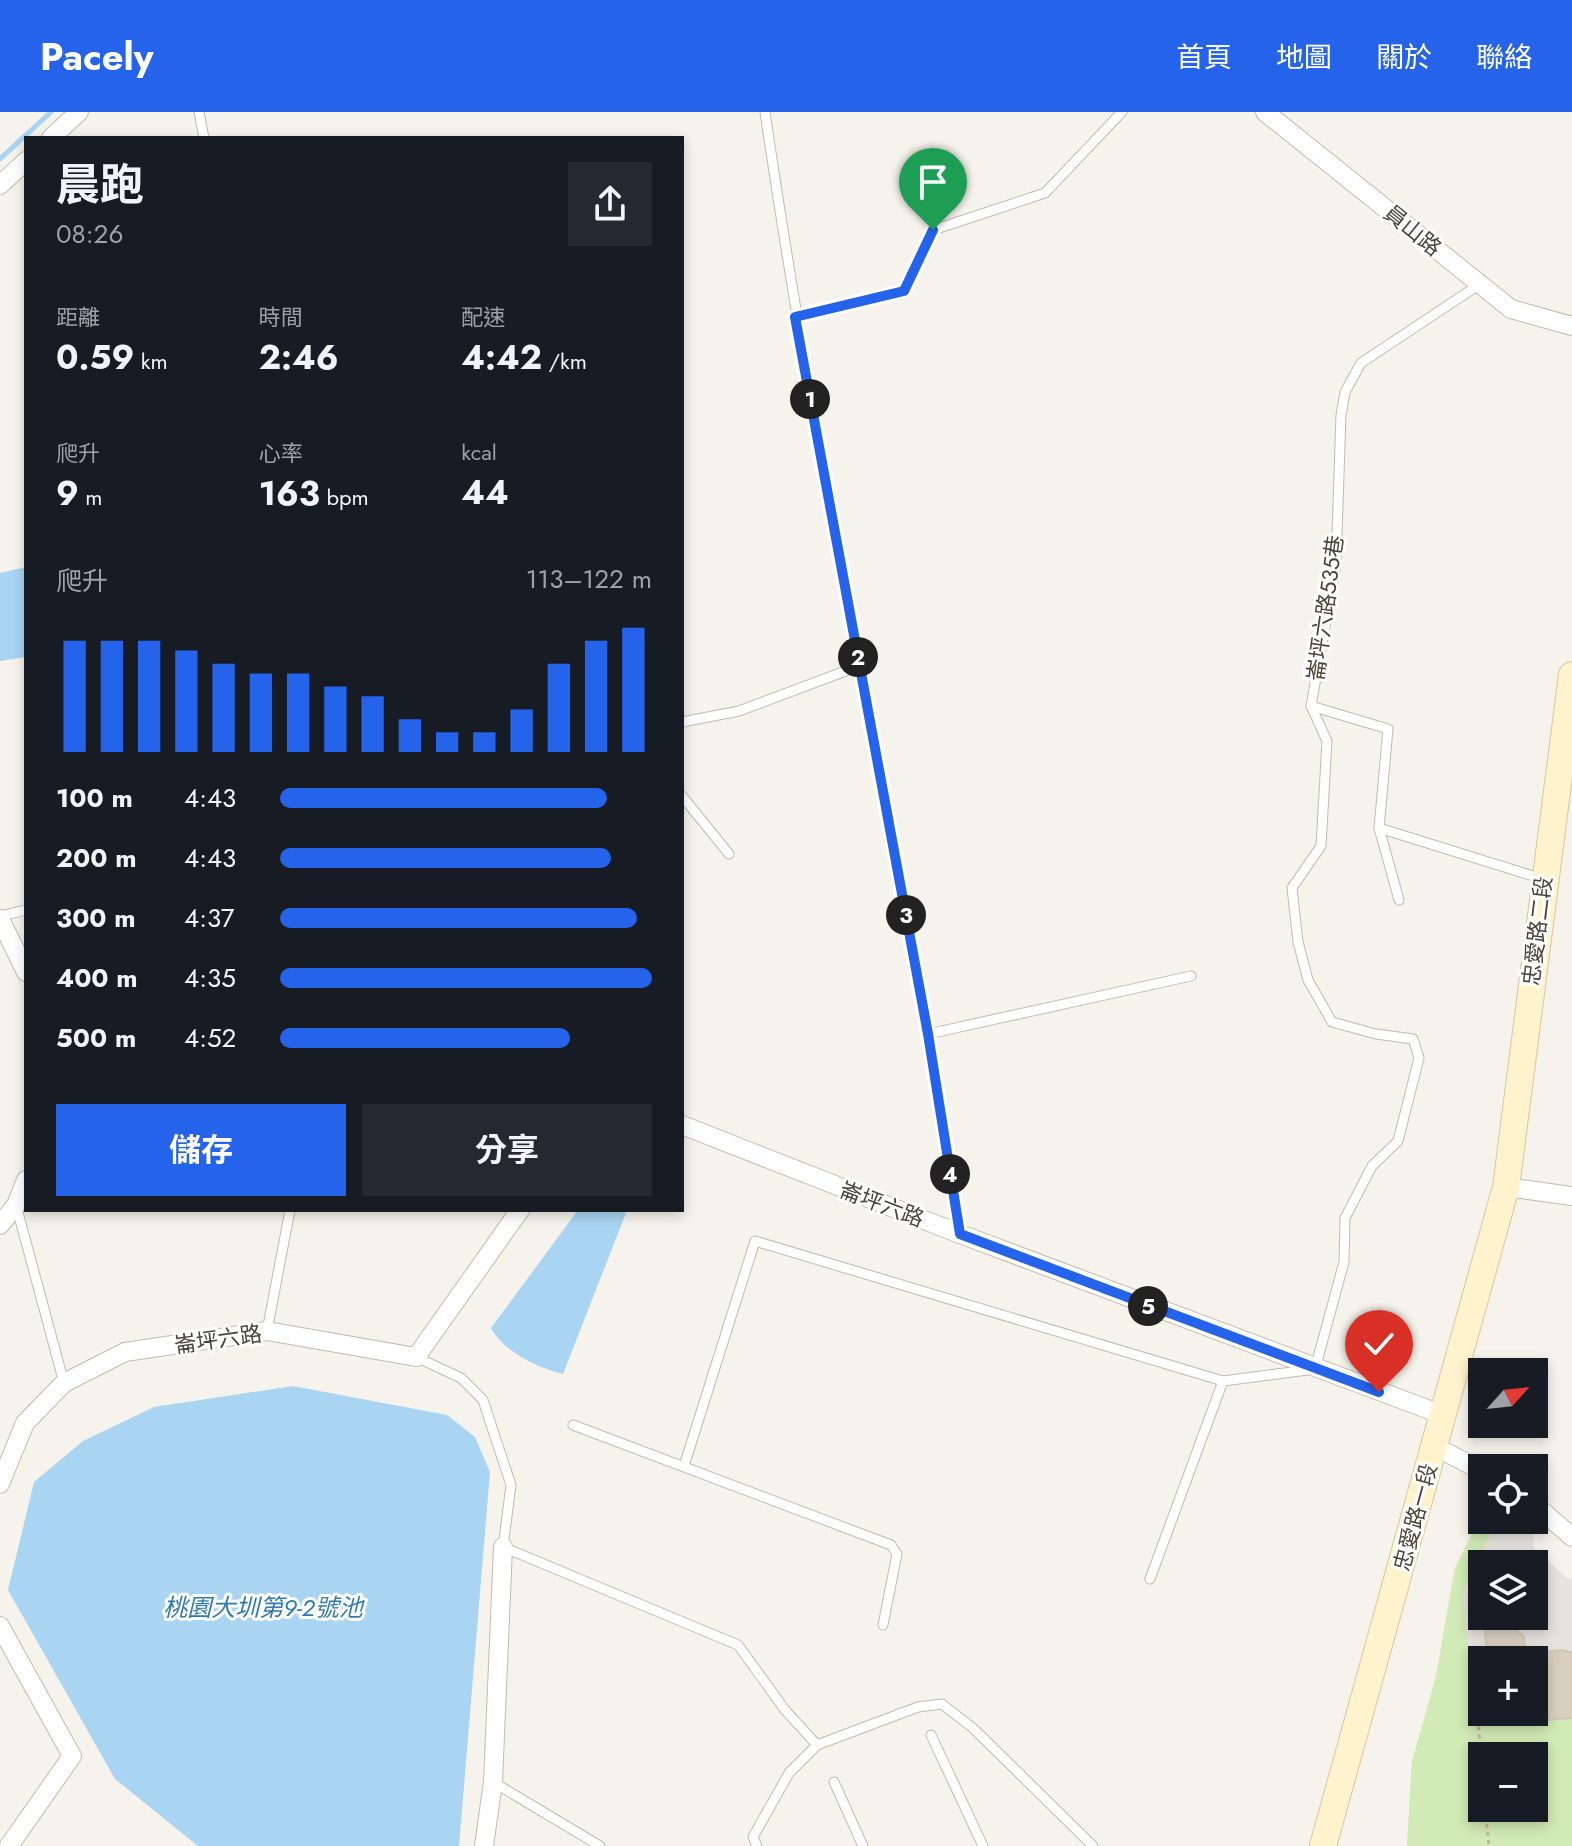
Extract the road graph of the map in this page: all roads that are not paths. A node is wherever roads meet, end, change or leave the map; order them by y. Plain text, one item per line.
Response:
1 (79, 112) edge
2 (199, 112) edge
3 (765, 112) edge
4 (1122, 112) edge
5 (1265, 112) edge
6 (53, 136) edge
7 (204, 136) edge
8 (24, 163) edge
9 (0, 185) edge
10 (1480, 284) junction
11 (795, 317) junction
12 (1572, 326) edge
13 (859, 666) junction
14 (1572, 675) edge
15 (1311, 706) junction
16 (684, 722) edge
17 (684, 798) edge
18 (1379, 828) junction
19 (729, 854) dead end
20 (1543, 879) junction
21 (1399, 900) dead end
22 (24, 911) edge
23 (0, 918) edge
24 (24, 968) edge
25 (1191, 976) dead end
26 (928, 1034) junction
27 (684, 1126) edge
28 (24, 1185) edge
29 (1506, 1187) junction
30 (1572, 1196) edge
31 (16, 1205) junction
32 (290, 1212) edge
33 (519, 1212) edge
34 (0, 1225) edge
35 (960, 1234) junction
36 (267, 1331) junction
37 (416, 1357) junction
38 (1315, 1369) junction
39 (1223, 1381) junction
40 (64, 1383) junction
41 (1443, 1415) junction
42 (573, 1425) dead end
43 (1434, 1446) junction
44 (1468, 1464) edge
45 (684, 1466) junction
46 (0, 1484) edge
47 (1548, 1516) edge
48 (1572, 1537) edge
49 (503, 1547) junction
50 (1150, 1579) dead end
51 (883, 1625) dead end
52 (0, 1626) edge
53 (931, 1735) dead end
54 (817, 1745) junction
55 (493, 1782) junction
56 (834, 1782) dead end
57 (9, 1846) edge
58 (484, 1846) edge
59 (600, 1846) edge
60 (757, 1846) edge
61 (863, 1846) edge
62 (983, 1846) edge
63 (1093, 1846) edge
64 (1323, 1846) edge

1 - 6 street
2 - 7 lane
3 - 11 lane
4 - 11 lane
5 - 10 street, 員山路
8 - 9 street
10 - 12 street, 員山路
10 - 15 lane, 崙坪六路535巷
11 - 13 lane
13 - 16 lane
13 - 26 lane
14 - 20 main road, 忠愛路二段
15 - 18 lane
15 - 38 lane, 崙坪六路535巷
17 - 19 lane
18 - 20 lane
18 - 21 lane
20 - 29 main road, 忠愛路二段
22 - 23 lane
23 - 24 street
25 - 26 lane
26 - 35 lane
27 - 35 street, 崙坪六路
28 - 31 street
29 - 30 street
29 - 41 main road, 忠愛路一段
31 - 34 street
31 - 40 lane
32 - 36 lane
33 - 37 street
35 - 38 street, 崙坪六路
36 - 37 street, 崙坪六路
36 - 40 street, 崙坪六路
37 - 49 lane
38 - 39 lane
38 - 41 street, 崙坪六路
39 - 45 lane
39 - 50 lane
40 - 46 street, 崙坪六路
41 - 43 main road, 忠愛路一段
42 - 45 lane
43 - 44 street
43 - 64 main road, 忠愛路一段
45 - 51 lane
47 - 48 street
49 - 54 lane
49 - 55 street
52 - 57 street
53 - 62 lane
54 - 60 lane
54 - 63 lane
55 - 58 street
55 - 59 lane
56 - 61 lane

